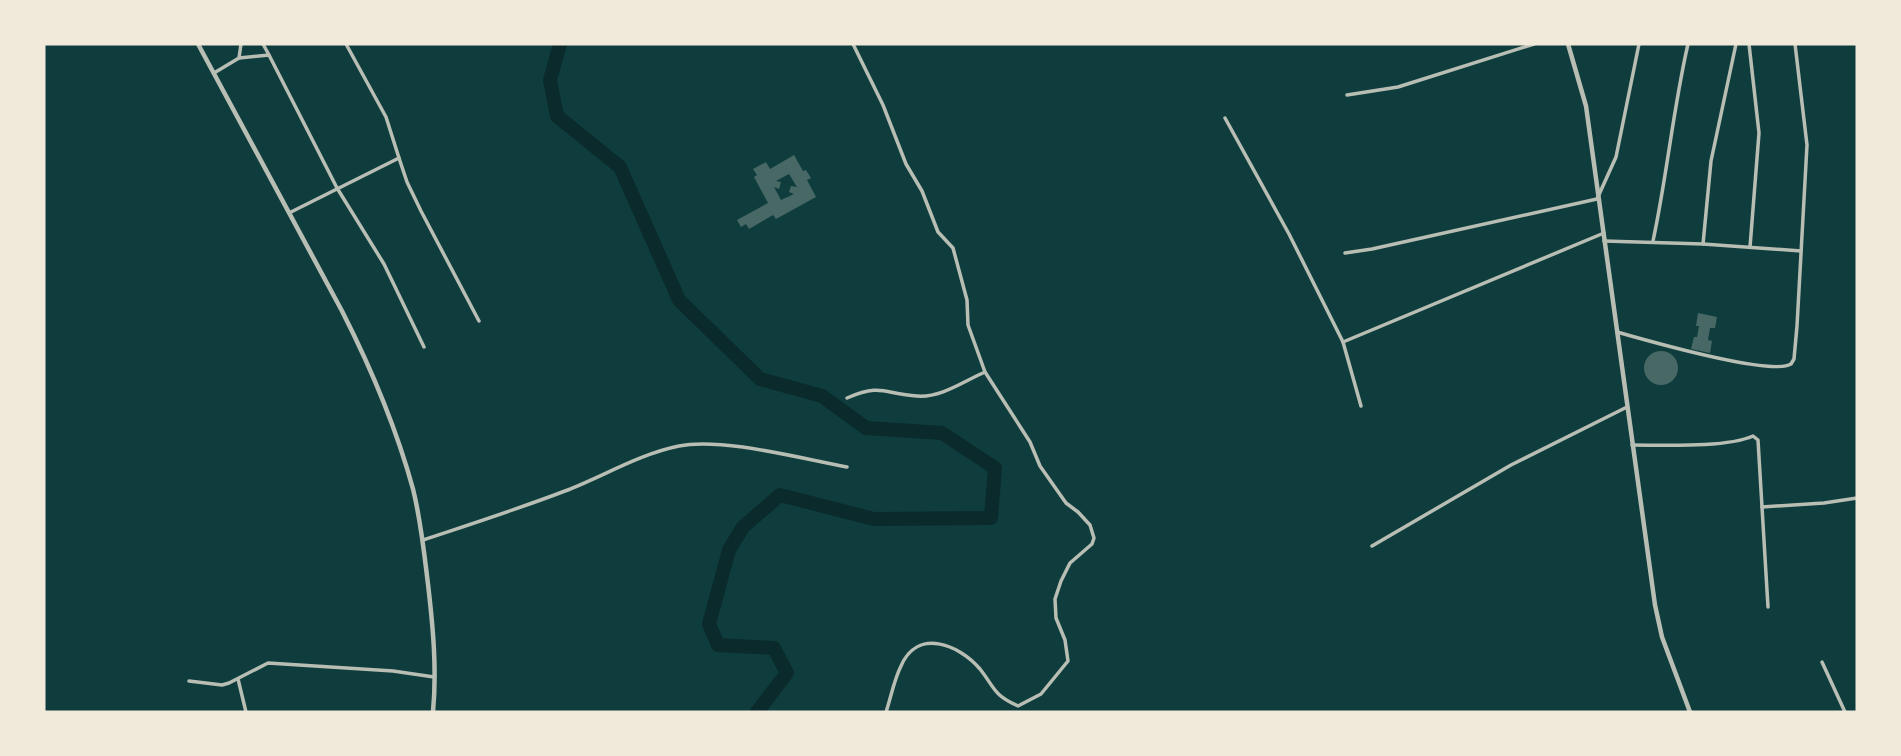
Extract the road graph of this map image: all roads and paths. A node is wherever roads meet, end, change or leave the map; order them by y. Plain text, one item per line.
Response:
1 (198, 44) edge
2 (241, 44) edge
3 (263, 44) edge
4 (346, 44) edge
5 (853, 44) edge
6 (1534, 44) edge
7 (1568, 44) edge
8 (1639, 44) edge
9 (1688, 44) edge
10 (1736, 44) edge
11 (1749, 44) edge
12 (1795, 44) edge
13 (269, 55) junction
14 (239, 58) junction
15 (214, 73) junction
16 (1347, 95) dead end
17 (1225, 118) dead end
18 (399, 158) junction
19 (337, 188) junction
20 (1597, 199) junction
21 (289, 213) junction
22 (1604, 233) junction
23 (1604, 241) junction
24 (1653, 241) junction
25 (1703, 244) junction
26 (1750, 247) junction
27 (1801, 251) junction
28 (1345, 253) dead end
29 (479, 321) dead end
30 (1617, 332) junction
31 (1343, 342) junction
32 (424, 347) dead end
33 (985, 372) junction
34 (846, 398) dead end
35 (1361, 406) dead end
36 (1627, 407) junction
37 (1632, 445) junction
38 (847, 467) dead end
39 (1857, 498) edge
40 (1762, 507) junction
41 (423, 540) junction
42 (1372, 546) dead end
43 (1768, 607) dead end
44 (1822, 662) dead end
45 (436, 677) junction
46 (238, 679) junction
47 (189, 681) dead end
48 (246, 712) edge
49 (433, 712) edge
50 (886, 712) edge
51 (1690, 712) edge
52 (1845, 712) edge

1 - 15 street
2 - 14 street
3 - 13 street
4 - 18 street
5 - 33 street
6 - 16 street
7 - 20 street
8 - 20 street
9 - 24 street
10 - 25 street
11 - 26 street
12 - 27 street
13 - 14 street
13 - 19 street
14 - 15 street
15 - 21 street
17 - 31 street
18 - 19 street
18 - 29 street
19 - 21 street
19 - 32 street
20 - 22 street
20 - 28 street
21 - 41 street
22 - 23 street
22 - 31 street
23 - 24 street
23 - 30 street
24 - 25 street
25 - 26 street
26 - 27 street
27 - 30 street
30 - 36 street
31 - 35 street
33 - 34 street
33 - 50 street
36 - 37 street
36 - 42 street
37 - 40 street
37 - 51 street
38 - 41 street
39 - 40 street
40 - 43 street
41 - 45 street
44 - 52 street
45 - 46 street
45 - 49 street
46 - 47 street
46 - 48 street

